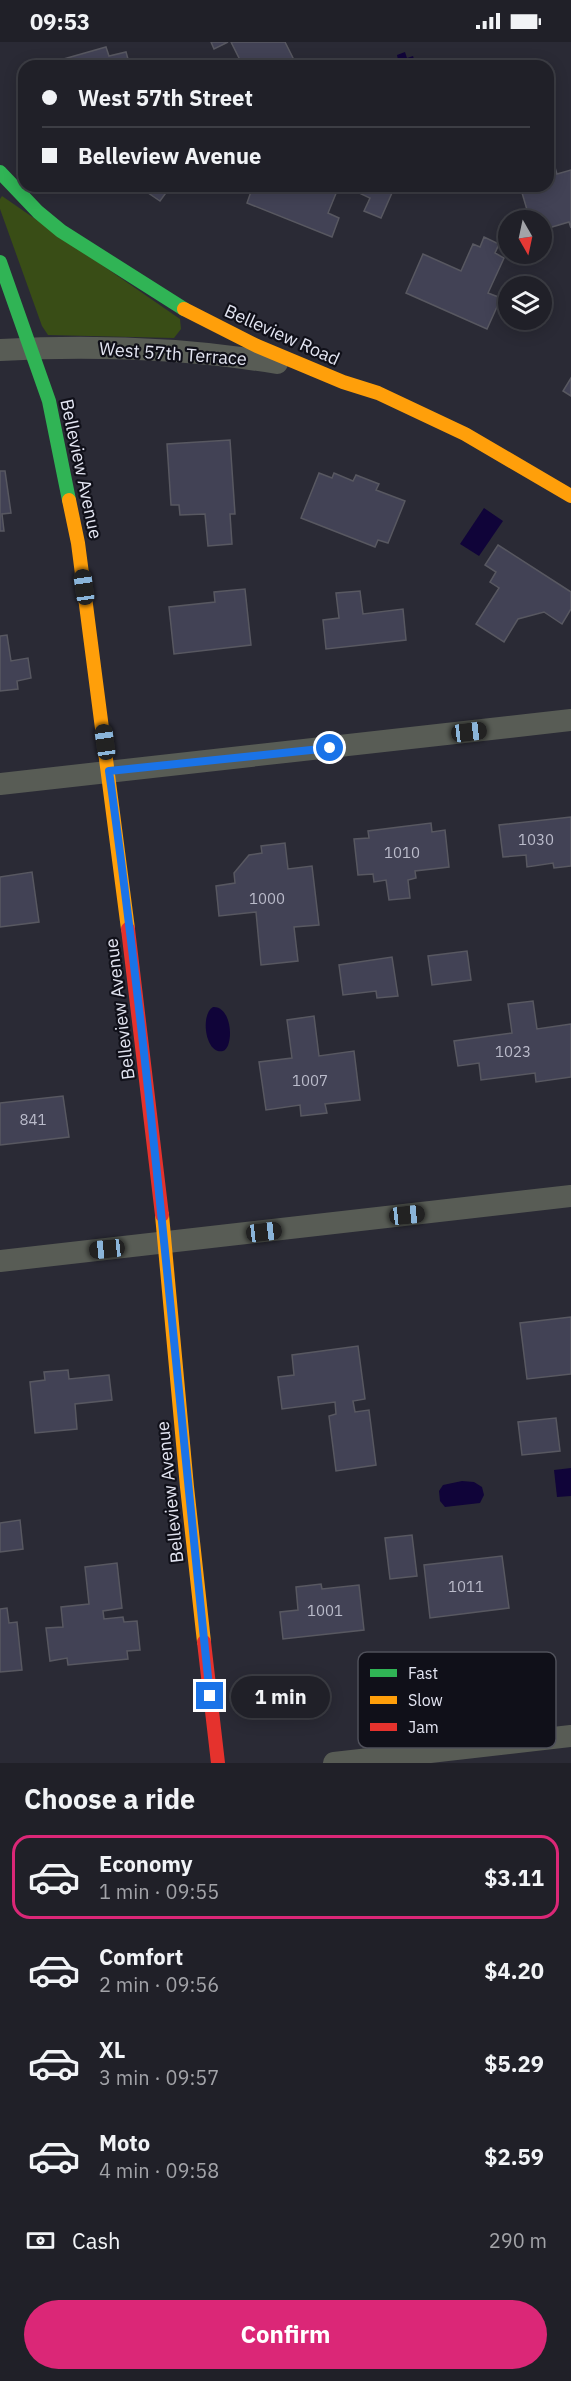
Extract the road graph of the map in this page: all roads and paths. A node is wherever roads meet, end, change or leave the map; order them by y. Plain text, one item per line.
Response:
1 (0, 172) edge
2 (18, 191) edge
3 (19, 192) edge
4 (0, 262) edge
5 (32, 348) junction
6 (0, 350) edge
7 (343, 382) junction
8 (571, 496) edge
9 (571, 720) edge
10 (109, 771) junction
11 (0, 784) edge
12 (571, 1196) edge
13 (165, 1242) junction
14 (0, 1261) edge
15 (571, 1736) edge
16 (556, 1738) edge
17 (466, 1748) edge
18 (218, 1763) edge
19 (334, 1763) edge

1 - 2 street, Belleview Road
3 - 7 street, Belleview Road
4 - 5 street, Belleview Avenue
5 - 6 street, West 57th Terrace
5 - 7 street, West 57th Terrace
5 - 10 street, Belleview Avenue
7 - 8 street, Belleview Road
9 - 10 street
10 - 11 street
10 - 13 street, Belleview Avenue
12 - 13 street
13 - 14 street
13 - 18 street, Belleview Avenue
15 - 16 street
17 - 19 street

